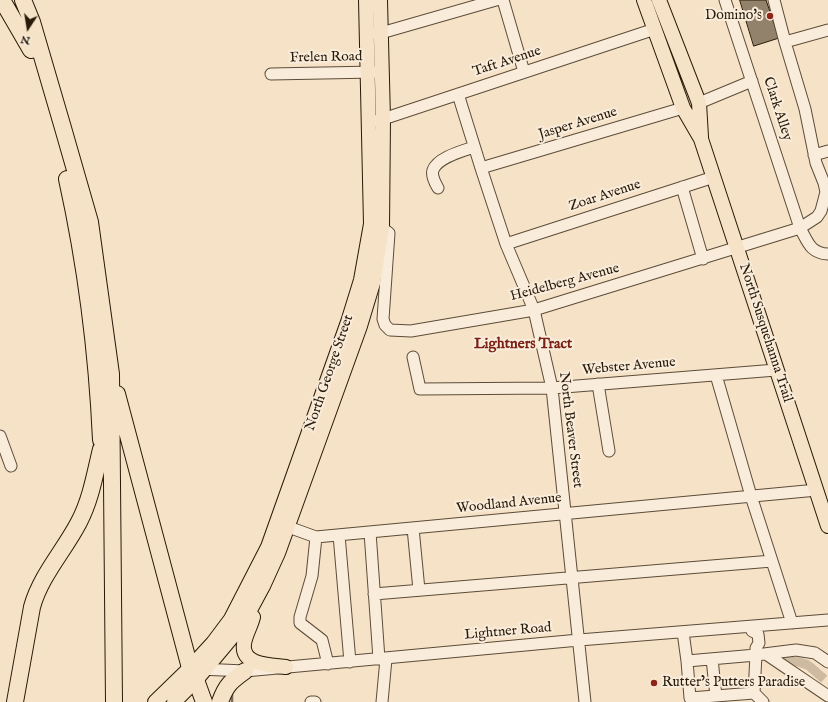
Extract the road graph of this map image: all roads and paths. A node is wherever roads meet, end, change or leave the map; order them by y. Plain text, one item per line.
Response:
1 (2, 0) edge
2 (13, 0) edge
3 (23, 0) edge
4 (366, 0) edge
5 (380, 0) edge
6 (496, 0) edge
7 (503, 0) edge
8 (644, 0) edge
9 (659, 0) edge
10 (725, 0) edge
11 (774, 0) edge
12 (655, 29) junction
13 (828, 30) edge
14 (367, 33) junction
15 (381, 33) junction
16 (785, 42) junction
17 (31, 50) junction
18 (375, 72) junction
19 (524, 72) junction
20 (271, 74) dead end
21 (752, 81) junction
22 (458, 94) junction
23 (699, 103) junction
24 (683, 108) junction
25 (383, 120) junction
26 (369, 122) junction
27 (701, 139) junction
28 (474, 147) junction
29 (828, 151) edge
30 (814, 155) junction
31 (481, 168) junction
32 (714, 177) junction
33 (682, 187) junction
34 (438, 188) dead end
35 (382, 228) junction
36 (800, 228) junction
37 (506, 244) junction
38 (737, 248) junction
39 (828, 254) edge
40 (703, 259) junction
41 (534, 310) junction
42 (413, 357) dead end
43 (776, 370) junction
44 (111, 374) junction
45 (716, 375) junction
46 (598, 384) junction
47 (552, 388) junction
48 (0, 436) edge
49 (102, 449) junction
50 (609, 451) dead end
51 (10, 466) dead end
52 (817, 490) junction
53 (751, 496) junction
54 (565, 513) junction
55 (282, 525) junction
56 (828, 526) edge
57 (413, 528) junction
58 (370, 532) junction
59 (339, 535) junction
60 (316, 537) junction
61 (772, 561) junction
62 (572, 577) junction
63 (263, 586) junction
64 (419, 590) junction
65 (374, 594) junction
66 (828, 620) edge
67 (792, 623) junction
68 (752, 629) junction
69 (683, 632) junction
70 (579, 640) junction
71 (759, 652) junction
72 (383, 659) junction
73 (712, 659) junction
74 (687, 661) junction
75 (350, 662) junction
76 (328, 664) junction
77 (286, 667) junction
78 (808, 670) edge
79 (245, 671) junction
80 (197, 673) junction
81 (754, 693) junction
82 (716, 696) junction
83 (15, 702) edge
84 (103, 702) edge
85 (114, 702) edge
86 (155, 702) edge
87 (174, 702) edge
88 (204, 702) edge
89 (220, 702) edge
90 (311, 702) edge
91 (315, 702) edge
92 (382, 702) edge
93 (585, 702) edge
94 (763, 702) edge

1 - 17 highway
2 - 17 highway
3 - 44 highway
4 - 14 main road, North George Street
5 - 15 main road, North George Street
6 - 15 street
7 - 19 street
8 - 12 main road, North Susquehanna Trail
9 - 23 main road, North Susquehanna Trail
10 - 21 street, Clark Alley
11 - 16 street, Heidelberg Avenue
12 - 19 street, Taft Avenue
12 - 24 main road, North Susquehanna Trail
13 - 16 street
14 - 15 street
14 - 18 main road, North George Street
15 - 18 main road, North George Street
16 - 30 street, Heidelberg Avenue
17 - 49 highway
18 - 20 street, Frelen Road
18 - 25 main road, North George Street
18 - 26 main road, North George Street
19 - 22 street, Taft Avenue
21 - 23 street
21 - 36 street, Clark Alley
22 - 25 street, Taft Avenue
22 - 28 street, North Beaver Street
23 - 27 main road, North Susquehanna Trail
24 - 27 main road, North Susquehanna Trail
24 - 31 street, Jasper Avenue
25 - 26 street, Taft Avenue
25 - 35 main road, North George Street
26 - 55 main road, North George Street
27 - 32 main road, North Susquehanna Trail
28 - 31 street, North Beaver Street
28 - 34 street
29 - 30 street
30 - 36 street, Heidelberg Avenue
31 - 37 street, North Beaver Street
32 - 33 street, Zoar Avenue
32 - 38 main road, North Susquehanna Trail
33 - 37 street, Zoar Avenue
33 - 40 street
35 - 41 street, Heidelberg Avenue
35 - 55 main road, North George Street
36 - 38 street, Heidelberg Avenue
36 - 39 street, Clark Alley
37 - 41 street, North Beaver Street
38 - 40 street, Heidelberg Avenue
38 - 43 main road, North Susquehanna Trail
40 - 41 street, Heidelberg Avenue
41 - 47 street, North Beaver Street
42 - 47 street, Webster Avenue
43 - 45 street, Webster Avenue
43 - 52 main road, North Susquehanna Trail
44 - 80 highway
44 - 85 highway
45 - 46 street, Webster Avenue
45 - 53 street
46 - 47 street, Webster Avenue
46 - 50 street
47 - 54 street, North Beaver Street
48 - 51 street
49 - 83 highway
49 - 84 highway
52 - 53 street, Woodland Avenue
52 - 56 main road, North Susquehanna Trail
53 - 54 street, Woodland Avenue
53 - 61 street
54 - 57 street, Woodland Avenue
54 - 62 street, North Beaver Street
55 - 60 street, Woodland Avenue
55 - 63 main road, North George Street
55 - 80 main road, North George Street
57 - 58 street, Woodland Avenue
57 - 64 street
58 - 59 street, Woodland Avenue
58 - 65 street
59 - 60 street, Woodland Avenue
59 - 75 street
60 - 76 street
61 - 62 street
61 - 67 street
62 - 64 street
62 - 70 street, North Beaver Street
63 - 77 main road
63 - 80 main road, North George Street
64 - 65 street
65 - 72 street
66 - 67 street, Lightner Road
67 - 68 street, Lightner Road
68 - 69 street, Lightner Road
68 - 71 street
69 - 70 street, Lightner Road
69 - 74 street
70 - 72 street, Lightner Road
70 - 93 street, North Beaver Street
71 - 73 street
71 - 78 street
71 - 78 street
71 - 81 street
72 - 75 street, Lightner Road
72 - 92 street
73 - 74 street
73 - 82 street
74 - 82 street
75 - 76 street, Lightner Road
76 - 77 street, Lightner Road
77 - 79 street, Lightner Road
79 - 80 street, Lightner Road
79 - 89 highway
80 - 86 main road, North George Street
80 - 87 main road, North George Street
80 - 88 highway
81 - 82 street
81 - 94 street
90 - 91 street

